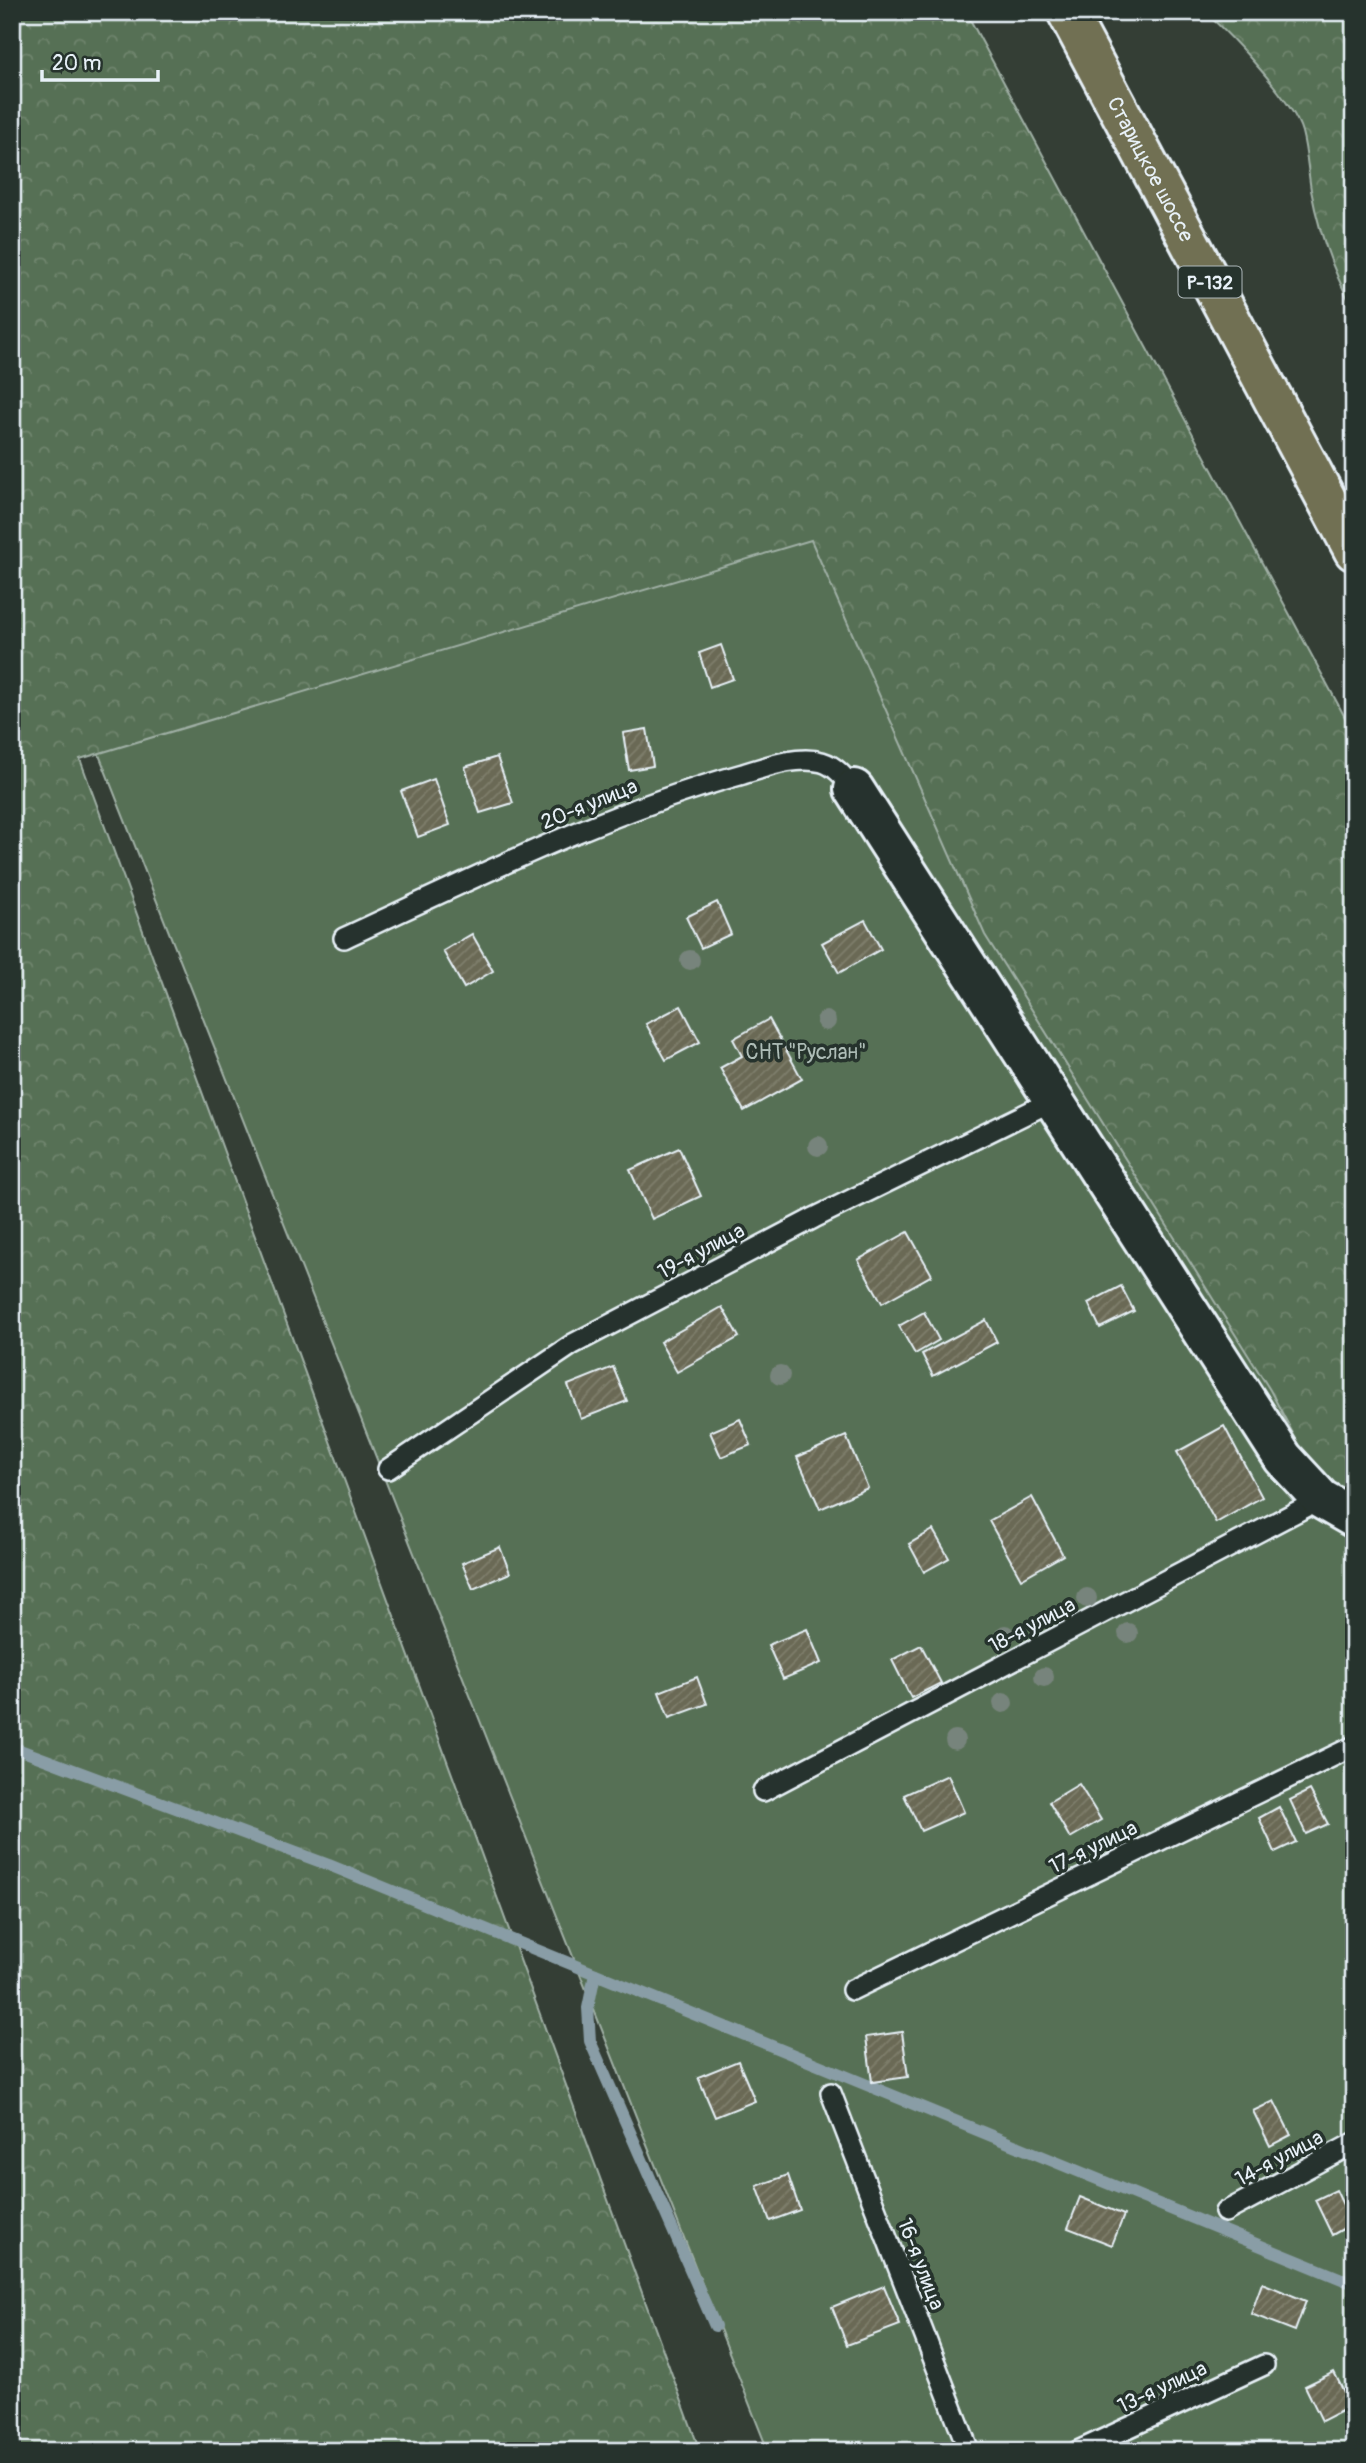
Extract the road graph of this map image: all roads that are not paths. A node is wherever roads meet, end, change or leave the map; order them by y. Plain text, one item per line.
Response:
1 (1067, 12) edge
2 (1354, 551) edge
3 (853, 789) joint
4 (344, 938) dead end
5 (1052, 1101) junction
6 (388, 1469) dead end
7 (1321, 1499) junction
8 (1354, 1518) edge
9 (1354, 1746) edge
10 (763, 1791) dead end
11 (852, 1990) dead end
12 (831, 2093) dead end
13 (1354, 2143) edge
14 (1225, 2212) dead end
15 (1264, 2365) dead end
16 (969, 2451) edge
17 (1078, 2451) edge

1 - 2 main road, Старицкое шоссе / Р-132
3 - 4 lane, 20-я улица
3 - 5 street
5 - 6 lane, 19-я улица
5 - 7 street
7 - 8 street
7 - 10 lane, 18-я улица
9 - 11 lane, 17-я улица
12 - 16 lane, 16-я улица
13 - 14 lane, 14-я улица
15 - 17 lane, 13-я улица

